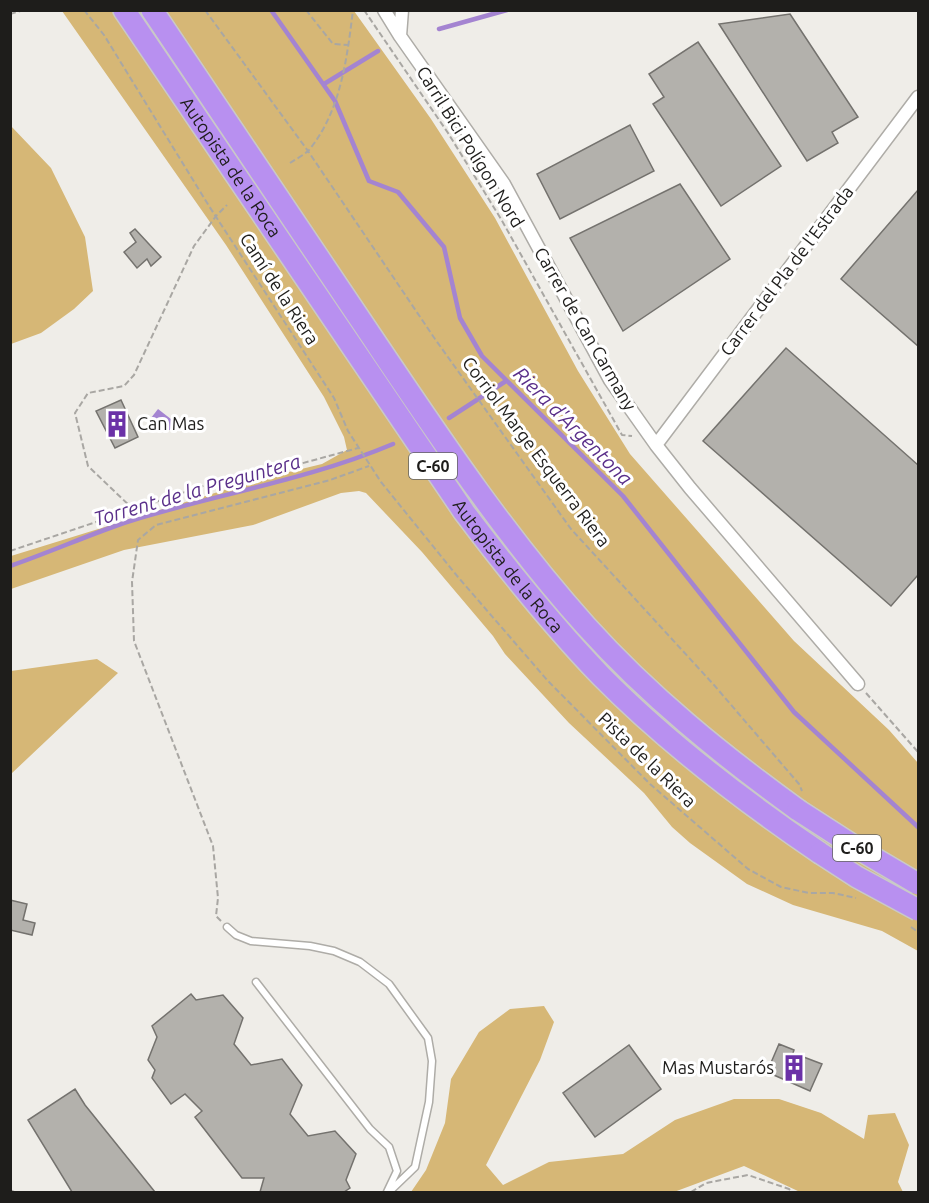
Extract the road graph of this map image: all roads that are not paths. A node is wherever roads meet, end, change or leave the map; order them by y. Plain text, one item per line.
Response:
1 (124, 10) edge
2 (152, 10) edge
3 (384, 10) edge
4 (402, 10) edge
5 (400, 36) junction
6 (918, 97) edge
7 (656, 445) junction
8 (858, 684) road end
9 (918, 884) edge
10 (918, 910) edge
11 (227, 927) road end
12 (256, 982) dead end
13 (388, 1192) edge

1 - 10 highway, Autopista de la Roca / C-60, bridge
2 - 9 highway, Autopista de la Roca / C-60, bridge
3 - 5 street, Carrer de Can Carmany
4 - 5 street
5 - 7 street, Carrer de Can Carmany
6 - 7 street, Carrer del Pla de l'Estrada
7 - 8 street, Carrer de Can Carmany
11 - 13 lane
12 - 13 lane

